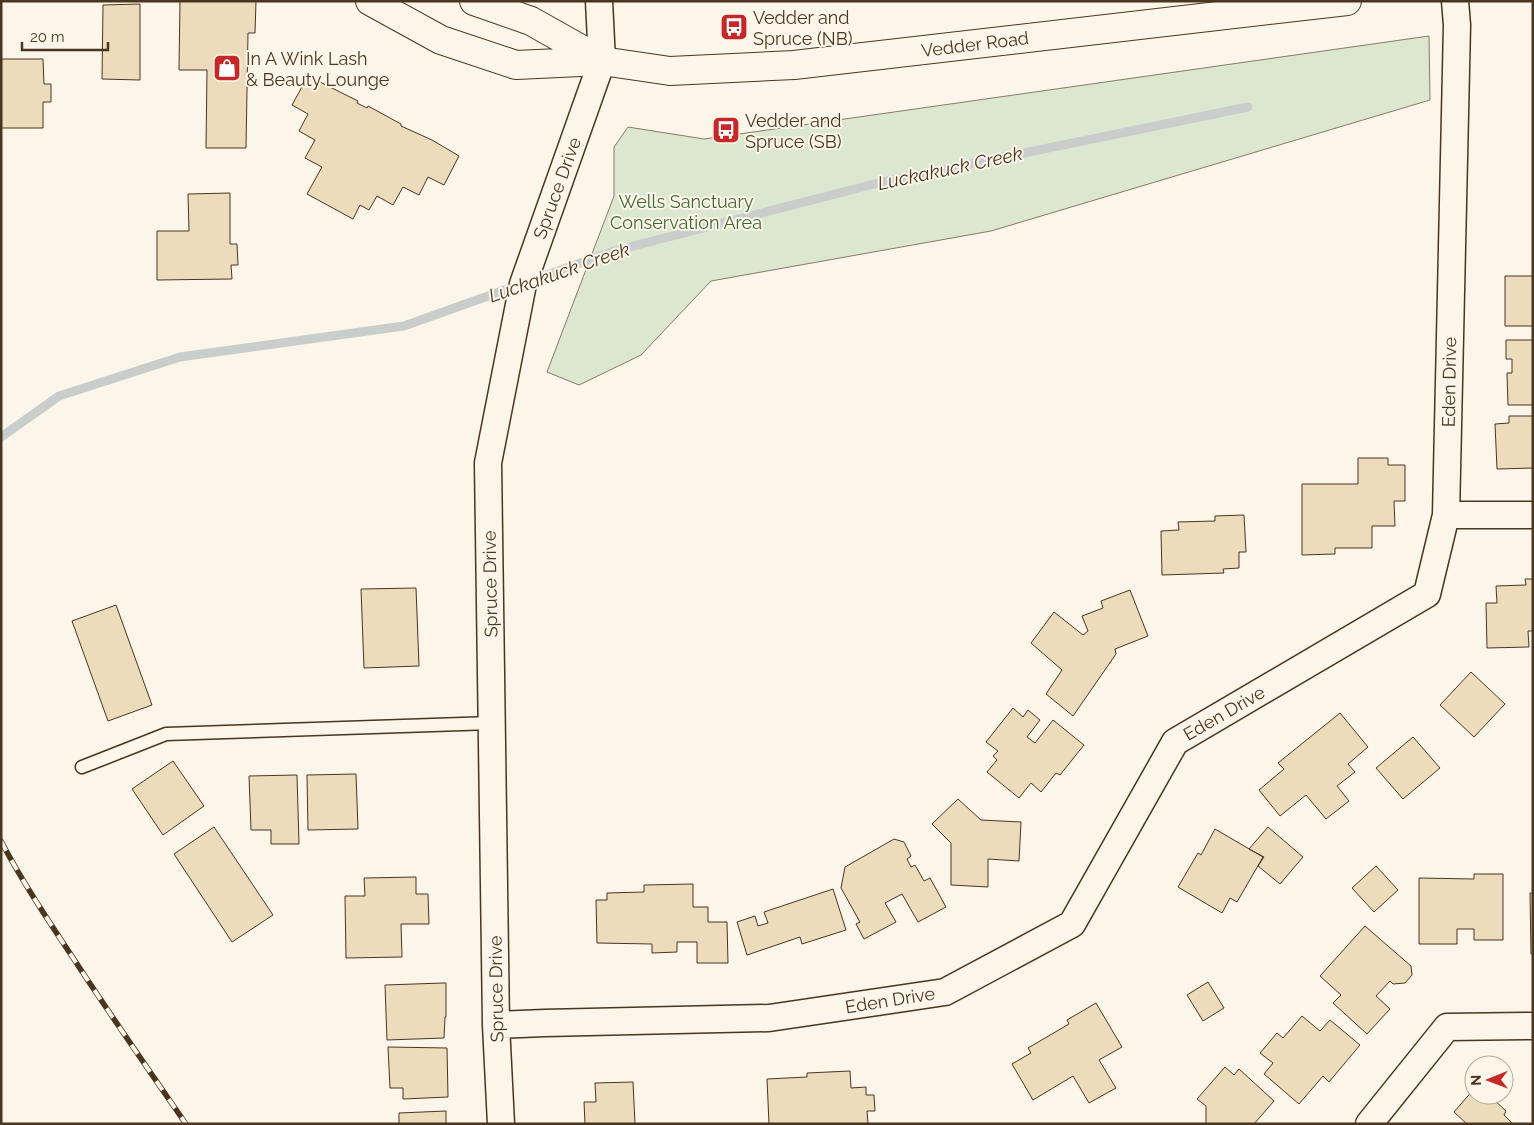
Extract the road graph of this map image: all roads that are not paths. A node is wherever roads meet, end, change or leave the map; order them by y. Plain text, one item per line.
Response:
1 (370, 1) edge
2 (599, 1) edge
3 (1347, 1) edge
4 (1456, 1) edge
5 (483, 3) edge
6 (602, 61) junction
7 (1446, 515) junction
8 (1533, 515) edge
9 (492, 723) junction
10 (82, 767) dead end
11 (496, 1025) junction
12 (1533, 1026) edge
13 (501, 1124) edge
14 (1369, 1124) edge

1 - 6 main road, Vedder Road
2 - 6 street
3 - 6 main road, Vedder Road
4 - 7 street, Eden Drive
5 - 6 main road, Vedder Road
6 - 9 street, Spruce Drive
7 - 8 street
7 - 11 street, Eden Drive
9 - 10 lane
9 - 11 street, Spruce Drive
11 - 13 street, Spruce Drive
12 - 14 street

